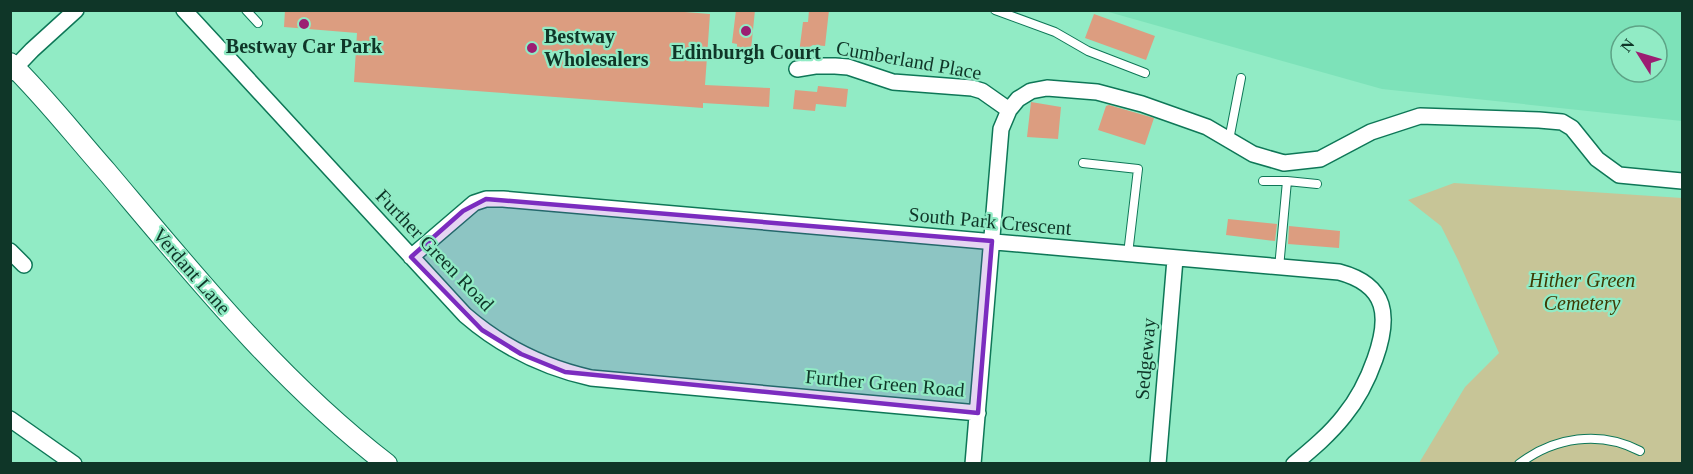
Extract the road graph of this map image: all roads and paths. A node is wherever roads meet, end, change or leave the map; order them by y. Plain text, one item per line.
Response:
1 (76, 10) edge
2 (184, 10) edge
3 (246, 10) edge
4 (995, 10) edge
5 (258, 23) dead end
6 (12, 68) edge
7 (797, 69) dead end
8 (1145, 73) dead end
9 (1241, 78) dead end
10 (1009, 110) junction
11 (1229, 140) junction
12 (1083, 163) dead end
13 (1263, 181) dead end
14 (1287, 181) junction
15 (1683, 181) edge
16 (1317, 184) dead end
17 (992, 242) junction
18 (10, 251) edge
19 (1128, 254) junction
20 (411, 257) junction
21 (1175, 259) junction
22 (24, 266) dead end
23 (1279, 268) junction
24 (978, 412) junction
25 (10, 419) edge
26 (1640, 451) dead end
27 (74, 464) edge
28 (387, 464) edge
29 (973, 464) edge
30 (1158, 464) edge
31 (1294, 464) edge
32 (1518, 464) edge

1 - 6 street
2 - 20 street, Further Green Road
3 - 5 lane
4 - 8 lane
6 - 28 street, Verdant Lane
7 - 10 street, Cumberland Place
9 - 11 lane
10 - 11 street
10 - 17 street
11 - 15 street
12 - 19 lane
13 - 14 lane
14 - 16 lane
14 - 23 lane
17 - 19 street, South Park Crescent
17 - 20 street, South Park Crescent
17 - 24 street
18 - 22 street
19 - 21 street, South Park Crescent
20 - 24 street, Further Green Road
21 - 23 street, South Park Crescent
21 - 30 street, Sedgeway
23 - 31 street, South Park Crescent
24 - 29 street
25 - 27 street
26 - 32 lane

